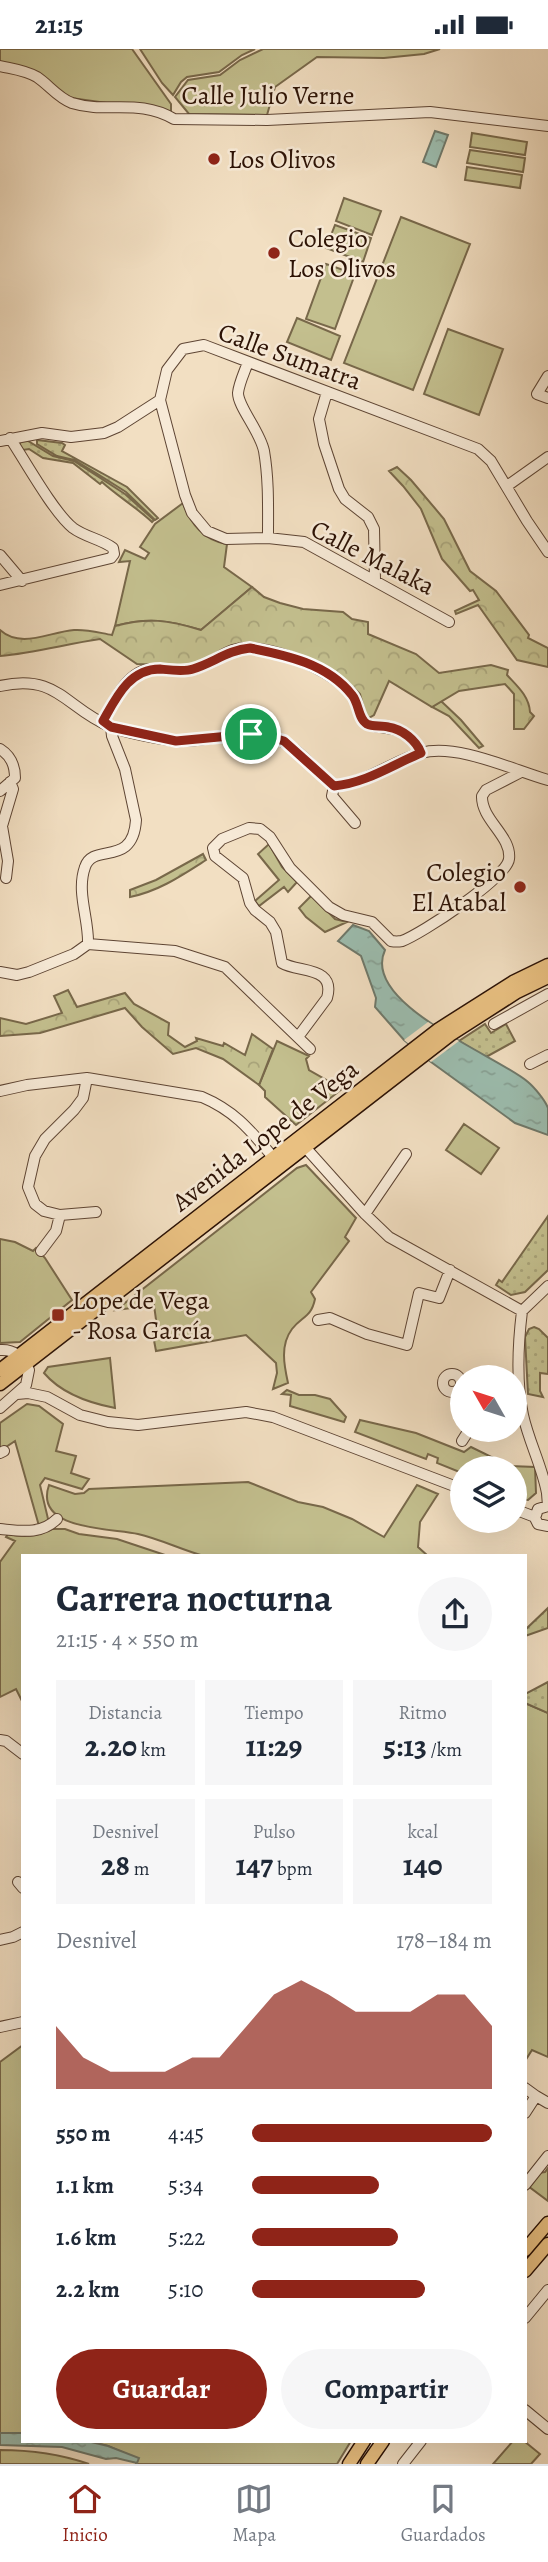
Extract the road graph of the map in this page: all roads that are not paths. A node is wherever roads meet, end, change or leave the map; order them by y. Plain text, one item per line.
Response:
1 (0, 66) edge
2 (548, 126) edge
3 (248, 362) junction
4 (548, 376) edge
5 (327, 392) junction
6 (548, 398) edge
7 (160, 400) junction
8 (5, 440) edge
9 (548, 457) edge
10 (507, 486) junction
11 (268, 538) junction
12 (548, 552) edge
13 (0, 555) edge
14 (375, 580) junction
15 (22, 581) junction
16 (0, 585) edge
17 (449, 622) dead end
18 (0, 686) edge
19 (107, 724) junction
20 (0, 749) edge
21 (421, 753) junction
22 (520, 772) junction
23 (548, 780) edge
24 (10, 782) junction
25 (334, 786) junction
26 (0, 791) edge
27 (355, 823) dead end
28 (1, 825) edge
29 (6, 878) dead end
30 (88, 944) junction
31 (548, 965) edge
32 (0, 972) edge
33 (548, 977) edge
34 (548, 994) edge
35 (494, 1024) dead end
36 (444, 1032) junction
37 (298, 1037) junction
38 (310, 1049) dead end
39 (418, 1052) junction
40 (548, 1055) edge
41 (530, 1064) dead end
42 (87, 1078) junction
43 (0, 1091) edge
44 (305, 1147) junction
45 (406, 1154) dead end
46 (273, 1157) junction
47 (96, 1212) dead end
48 (365, 1214) junction
49 (60, 1215) junction
50 (41, 1251) dead end
51 (450, 1270) junction
52 (548, 1286) edge
53 (523, 1311) junction
54 (318, 1320) dead end
55 (0, 1350) edge
56 (25, 1365) junction
57 (518, 1365) edge
58 (0, 1370) edge
59 (0, 1384) edge
60 (17, 1394) junction
61 (47, 1397) junction
62 (0, 1408) edge
63 (527, 1427) edge
64 (450, 1484) edge
65 (548, 1506) edge
66 (527, 1514) edge
67 (535, 1517) junction
68 (57, 1519) dead end
69 (0, 1529) edge
70 (546, 1529) edge
71 (0, 1740) edge
72 (21, 1752) edge
73 (21, 1933) edge
74 (0, 1940) edge
75 (21, 2022) edge
76 (0, 2027) edge
77 (527, 2089) edge
78 (536, 2096) junction
79 (548, 2103) edge
80 (527, 2110) edge
81 (548, 2156) edge
82 (527, 2182) edge
83 (548, 2223) edge
84 (548, 2244) edge
85 (527, 2248) edge
86 (527, 2269) edge
87 (548, 2290) edge
88 (527, 2316) edge
89 (527, 2412) edge
90 (548, 2429) edge
91 (363, 2443) edge
92 (382, 2443) edge
93 (419, 2443) edge
94 (349, 2464) edge
95 (367, 2464) edge
96 (403, 2464) edge

1 - 2 street, Calle Julio Verne
3 - 5 street, Calle Sumatra
3 - 7 street, Calle Sumatra
3 - 11 street
4 - 6 street
5 - 10 street, Calle Sumatra
5 - 14 street
7 - 8 street
7 - 11 street, Calle Malaka
8 - 15 street
9 - 10 street
10 - 12 street, Calle Sumatra
11 - 14 street, Calle Malaka
13 - 15 street
14 - 17 street, Calle Malaka
15 - 16 street
18 - 19 street
19 - 21 street
19 - 25 street
19 - 30 street
20 - 24 street
21 - 22 street
21 - 25 street
22 - 23 street
22 - 37 street
24 - 26 street
24 - 28 street
25 - 27 street
28 - 29 street
30 - 32 street
30 - 37 street
31 - 36 main road, Avenida Lope de Vega
33 - 36 main road, Avenida Lope de Vega
34 - 35 street
36 - 39 main road, Avenida Lope de Vega
37 - 38 street
39 - 44 main road, Avenida Lope de Vega
39 - 46 main road, Avenida Lope de Vega
40 - 41 street
42 - 43 street
42 - 46 street
42 - 49 street
44 - 48 street
44 - 56 main road, Avenida Lope de Vega
45 - 48 street
46 - 56 main road, Avenida Lope de Vega
47 - 49 street
48 - 51 street
49 - 50 street
51 - 53 street
51 - 54 street
52 - 53 street
53 - 57 street
55 - 56 street
56 - 58 main road, Avenida Lope de Vega
56 - 59 main road, Avenida Lope de Vega
56 - 60 street
56 - 61 street
60 - 61 street
60 - 62 street
61 - 64 street
63 - 65 street
65 - 67 street
66 - 67 street
67 - 70 street
68 - 69 street
71 - 72 street
73 - 74 street
75 - 76 street
77 - 78 street
78 - 79 street
78 - 80 street
81 - 82 street
83 - 85 main road
84 - 86 main road
87 - 88 street
89 - 90 street
91 - 94 main road
92 - 95 main road
93 - 96 street

